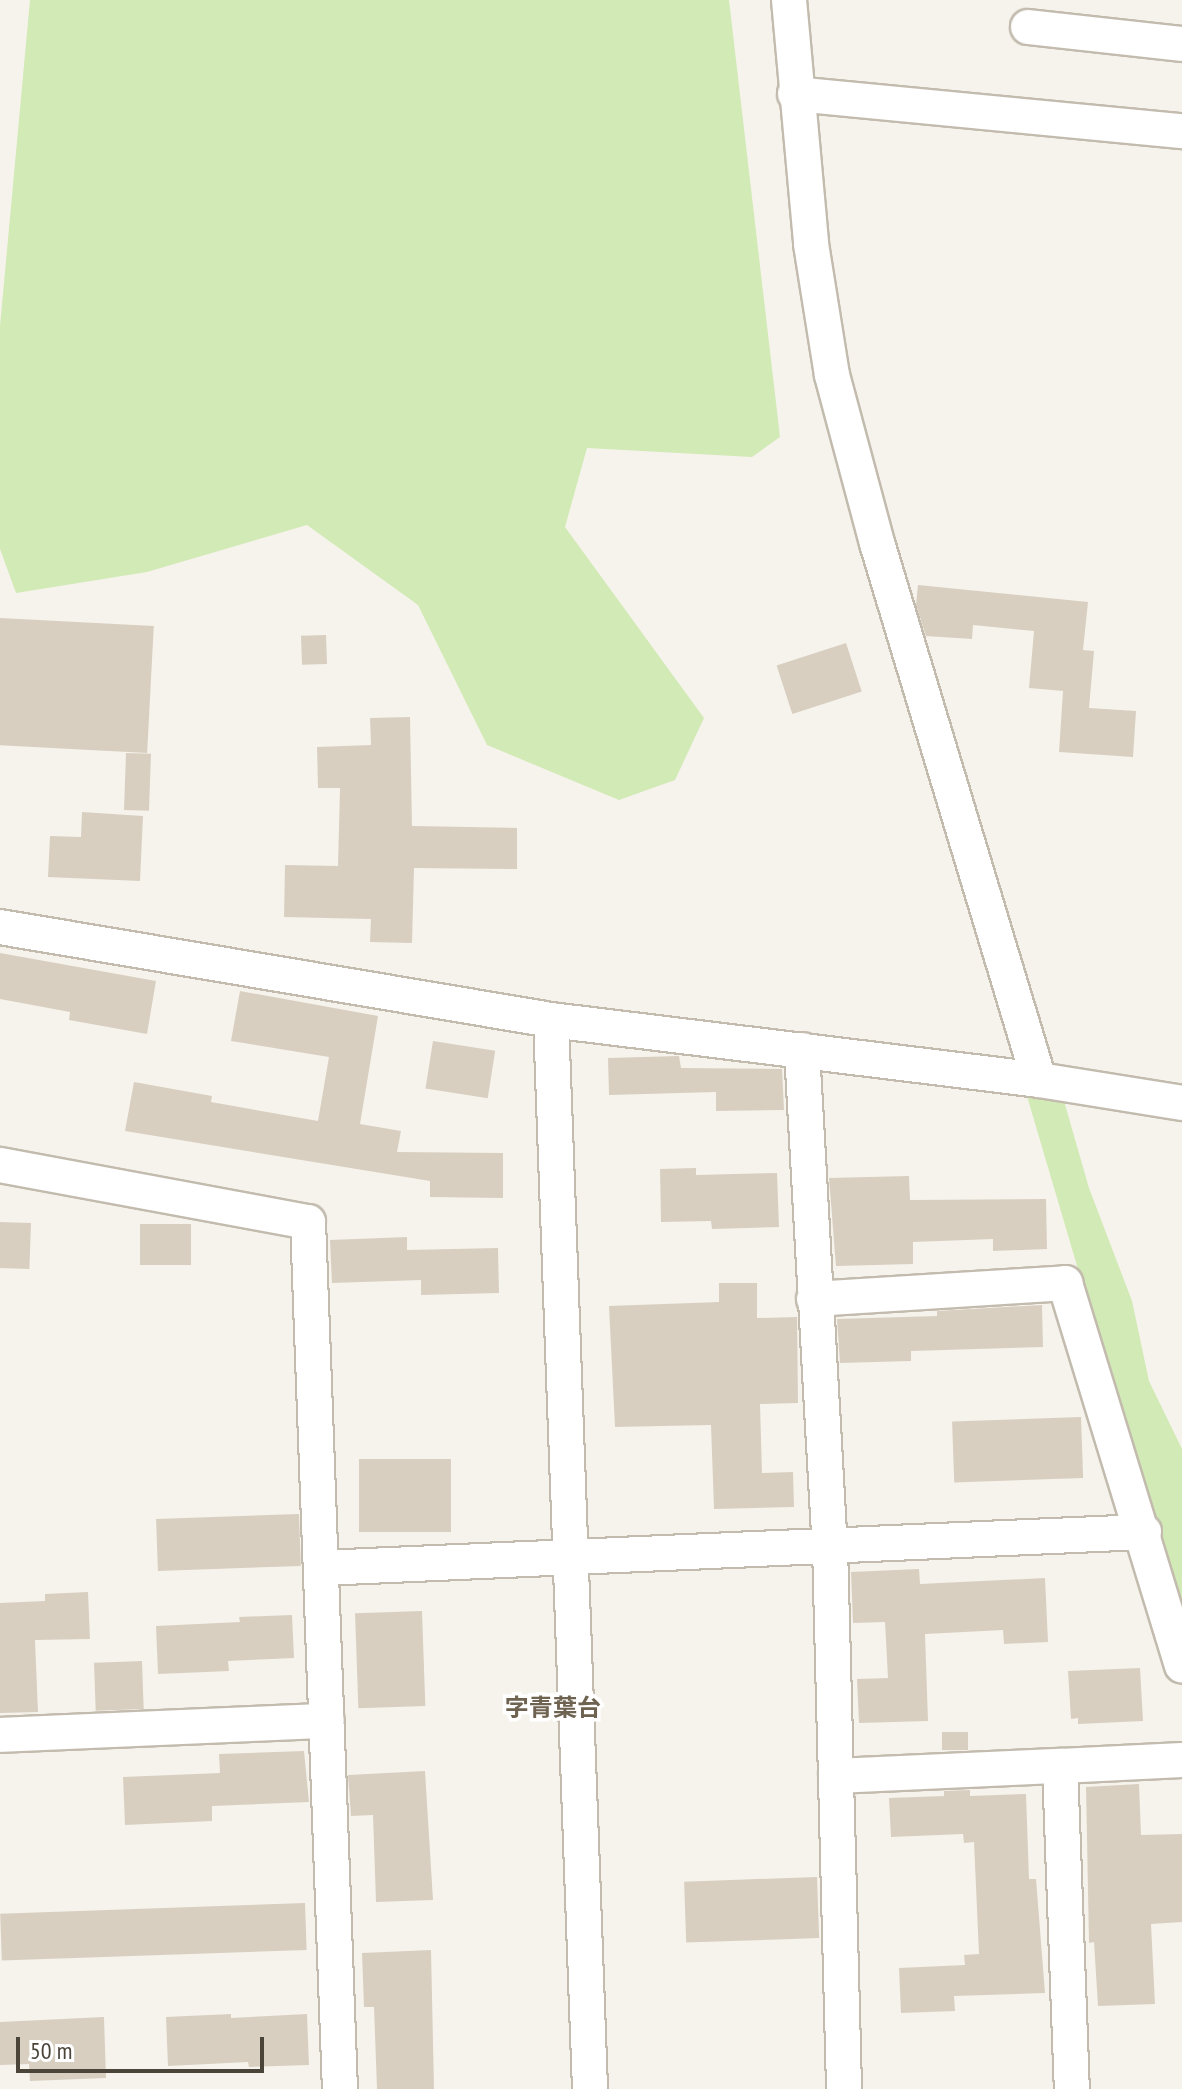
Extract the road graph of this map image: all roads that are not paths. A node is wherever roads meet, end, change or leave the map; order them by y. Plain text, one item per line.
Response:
1 (789, 0) edge
2 (1028, 27) dead end
3 (1182, 44) edge
4 (795, 94) junction
5 (1182, 131) edge
6 (0, 927) edge
7 (551, 1020) junction
8 (802, 1050) junction
9 (1039, 1080) junction
10 (1182, 1103) edge
11 (0, 1165) edge
12 (814, 1299) junction
13 (1144, 1532) junction
14 (830, 1546) junction
15 (573, 1558) junction
16 (322, 1568) junction
17 (1182, 1666) edge
18 (327, 1721) junction
19 (0, 1735) edge
20 (1182, 1760) edge
21 (1060, 1766) junction
22 (836, 1776) junction
23 (331, 2089) edge
24 (340, 2089) edge
25 (590, 2089) edge
26 (844, 2089) edge
27 (1072, 2089) edge

1 - 4 street
2 - 3 street
4 - 5 street
4 - 9 street
6 - 7 street
7 - 8 street
7 - 15 street
8 - 9 street
8 - 12 street
9 - 10 street
11 - 16 street
12 - 13 street
12 - 14 street
13 - 14 street
13 - 17 street
14 - 15 street
14 - 22 street
15 - 16 street
15 - 25 street
16 - 18 street
18 - 19 street
18 - 24 street
20 - 21 street
21 - 22 street
21 - 27 street
22 - 26 street
23 - 24 street

